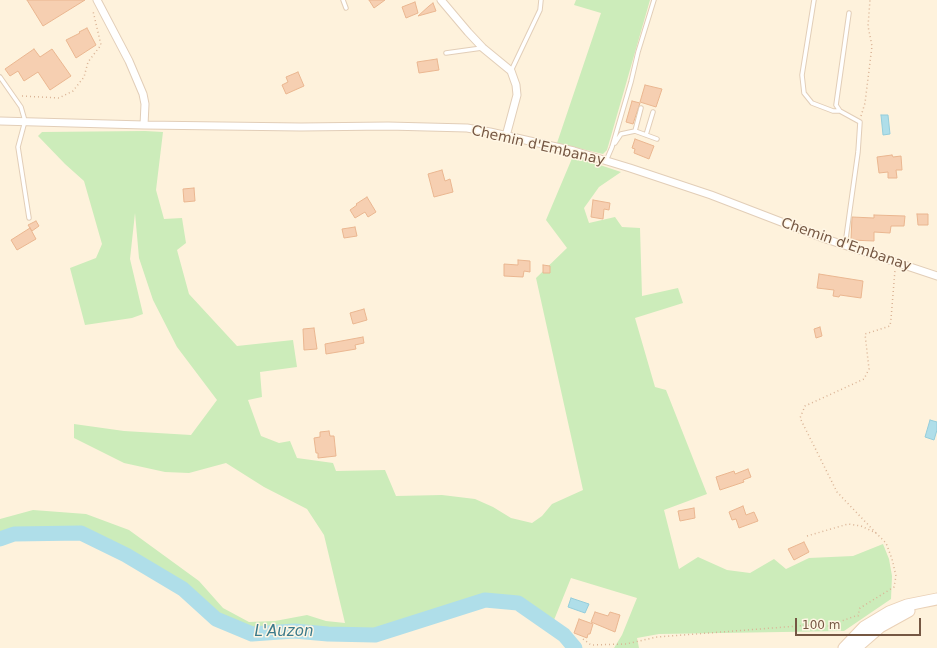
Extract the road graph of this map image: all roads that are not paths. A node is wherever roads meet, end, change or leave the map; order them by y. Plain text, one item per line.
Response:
1 (97, 0) edge
2 (343, 0) edge
3 (441, 0) edge
4 (541, 0) edge
5 (654, 0) edge
6 (814, 0) edge
7 (346, 8) dead end
8 (849, 12) dead end
9 (483, 48) junction
10 (446, 54) dead end
11 (511, 71) junction
12 (0, 77) edge
13 (641, 108) dead end
14 (840, 111) junction
15 (653, 112) dead end
16 (0, 121) edge
17 (25, 121) junction
18 (144, 125) junction
19 (635, 131) junction
20 (646, 135) junction
21 (506, 136) junction
22 (657, 139) dead end
23 (612, 147) junction
24 (606, 161) junction
25 (30, 218) dead end
26 (845, 245) junction
27 (937, 276) edge
28 (937, 599) edge
29 (937, 602) edge
30 (844, 648) edge
31 (856, 648) edge

1 - 18 street
2 - 7 lane
3 - 9 street
4 - 11 lane
5 - 23 lane
6 - 14 lane
8 - 14 lane
9 - 10 lane
9 - 11 street
11 - 21 street
12 - 17 lane
13 - 19 lane
14 - 26 lane
15 - 20 lane
16 - 17 street, Chemin d'Embanay
17 - 18 street, Chemin d'Embanay
17 - 25 lane
18 - 21 street, Chemin d'Embanay
19 - 20 lane
19 - 23 lane
20 - 22 lane
21 - 24 street, Chemin d'Embanay
23 - 24 lane
24 - 26 street, Chemin d'Embanay
26 - 27 street, Chemin d'Embanay
28 - 30 main road
29 - 31 main road

